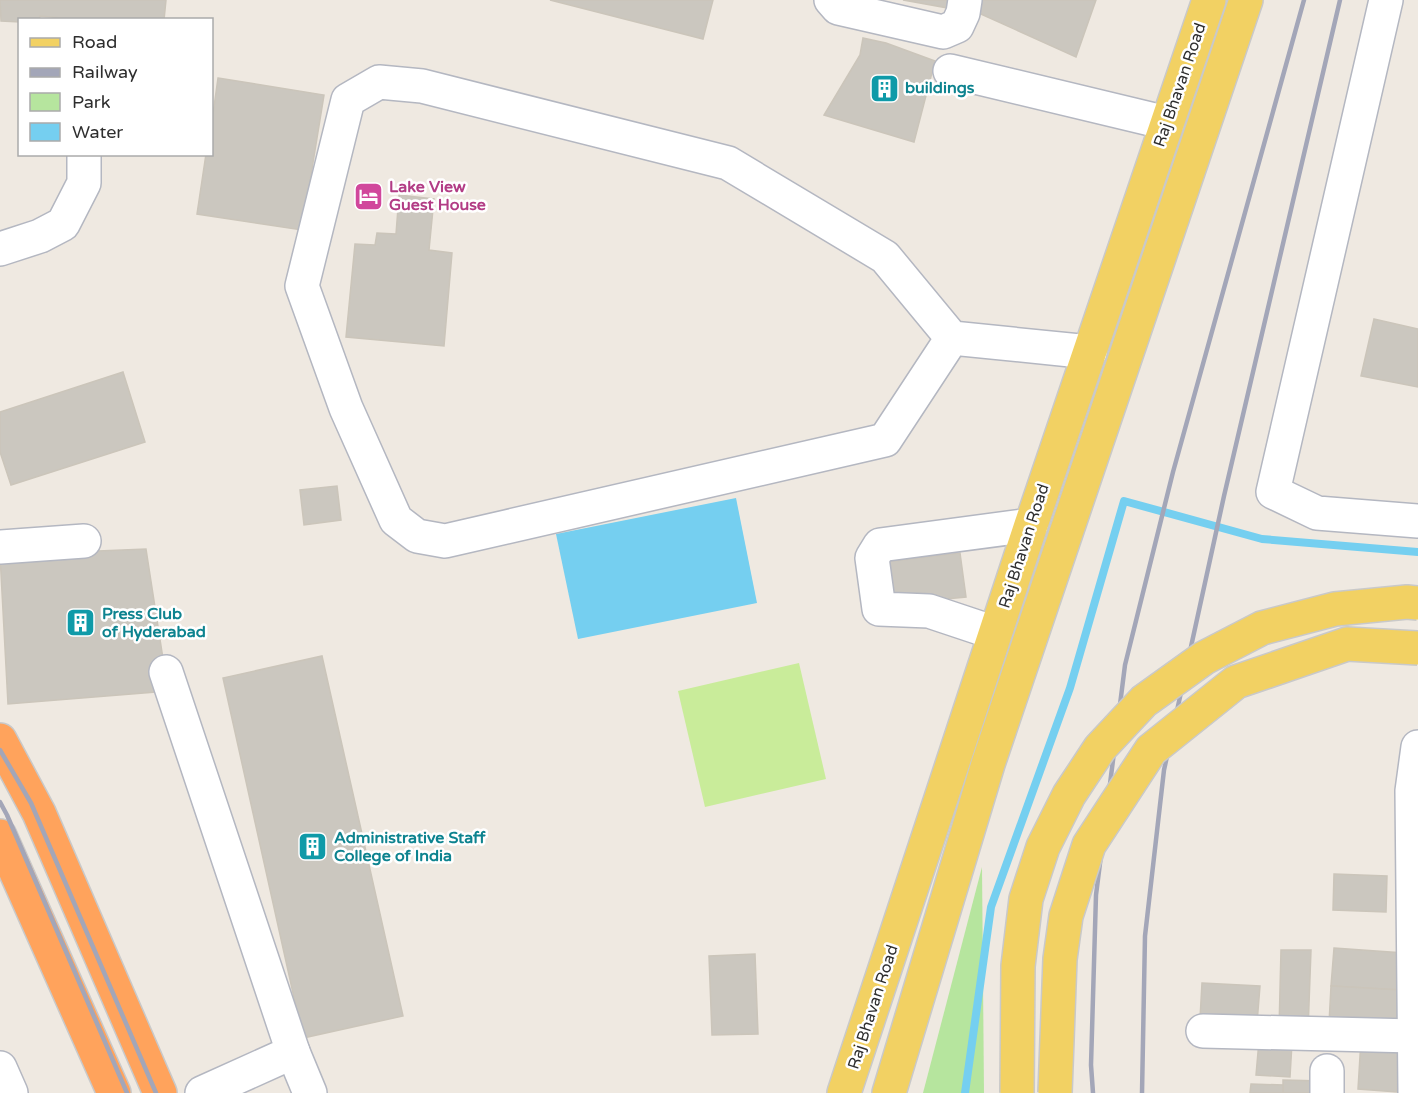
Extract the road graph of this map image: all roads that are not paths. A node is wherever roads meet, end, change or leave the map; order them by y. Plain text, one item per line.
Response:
1 (831, 0) edge
2 (965, 0) edge
3 (1209, 0) edge
4 (1246, 0) edge
5 (1386, 0) edge
6 (950, 71) dead end
7 (1167, 123) junction
8 (84, 156) edge
9 (0, 249) edge
10 (952, 338) junction
11 (1090, 352) junction
12 (1418, 521) edge
13 (1031, 525) junction
14 (84, 541) dead end
15 (0, 548) edge
16 (1418, 603) edge
17 (995, 633) junction
18 (1418, 648) edge
19 (166, 672) dead end
20 (0, 740) edge
21 (1418, 747) edge
22 (0, 836) edge
23 (1203, 1031) dead end
24 (1414, 1036) junction
25 (292, 1052) junction
26 (0, 1068) edge
27 (11, 1093) edge
28 (114, 1093) edge
29 (160, 1093) edge
30 (202, 1093) edge
31 (310, 1093) edge
32 (844, 1093) edge
33 (889, 1093) edge
34 (1017, 1093) edge
35 (1054, 1093) edge
36 (1415, 1093) edge

1 - 2 street
3 - 7 main road, Raj Bhavan Road
4 - 33 main road
5 - 12 street
6 - 7 street
7 - 11 main road, Raj Bhavan Road
8 - 9 street
10 - 10 street
10 - 11 street
11 - 13 main road, Raj Bhavan Road
13 - 17 main road, Raj Bhavan Road
13 - 17 street
14 - 15 street
16 - 34 main road, bridge
17 - 32 main road, Raj Bhavan Road
18 - 35 main road, bridge
19 - 25 street
20 - 29 highway
21 - 24 street
22 - 28 highway
23 - 24 street
24 - 36 street
25 - 30 street
25 - 31 street
26 - 27 street

